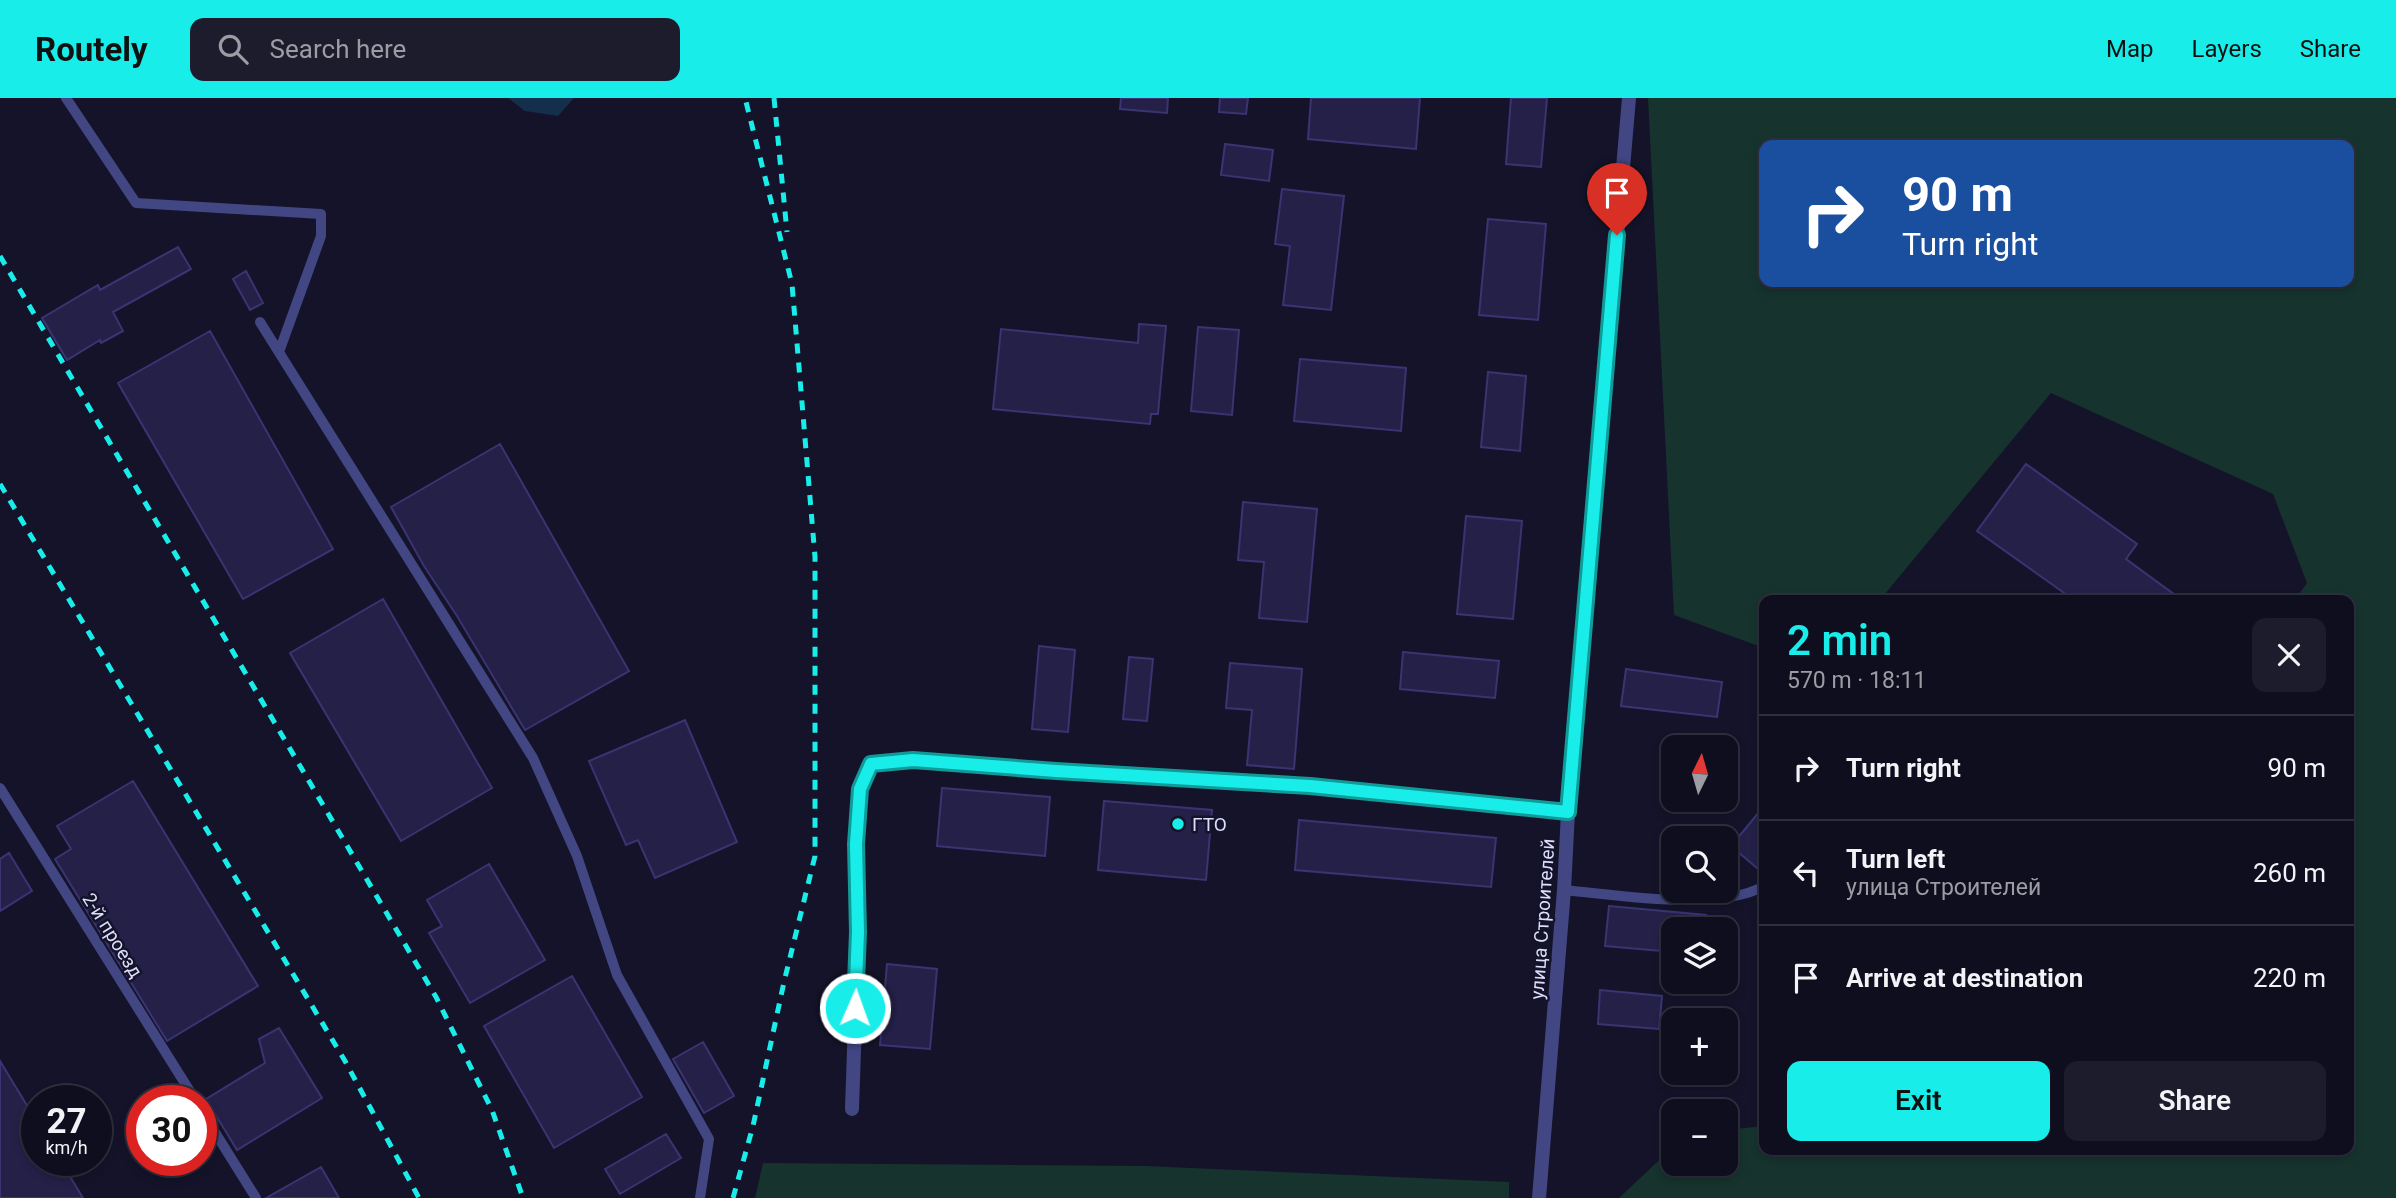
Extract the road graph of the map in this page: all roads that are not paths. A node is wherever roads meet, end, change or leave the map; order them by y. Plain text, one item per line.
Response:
1 (66, 98) edge
2 (1629, 98) edge
3 (260, 322) dead end
4 (279, 352) junction
5 (2, 794) edge
6 (1568, 812) junction
7 (1759, 889) edge
8 (1564, 891) junction
9 (186, 1085) edge
10 (852, 1109) dead end
11 (217, 1136) edge
12 (256, 1198) edge
13 (700, 1198) edge
14 (1539, 1198) edge

1 - 4 lane
2 - 6 street, улица Строителей
3 - 4 lane
4 - 13 lane
5 - 9 lane, 2-й проезд
6 - 8 street, улица Строителей
6 - 10 street
7 - 8 lane
8 - 14 street, улица Строителей
11 - 12 lane

